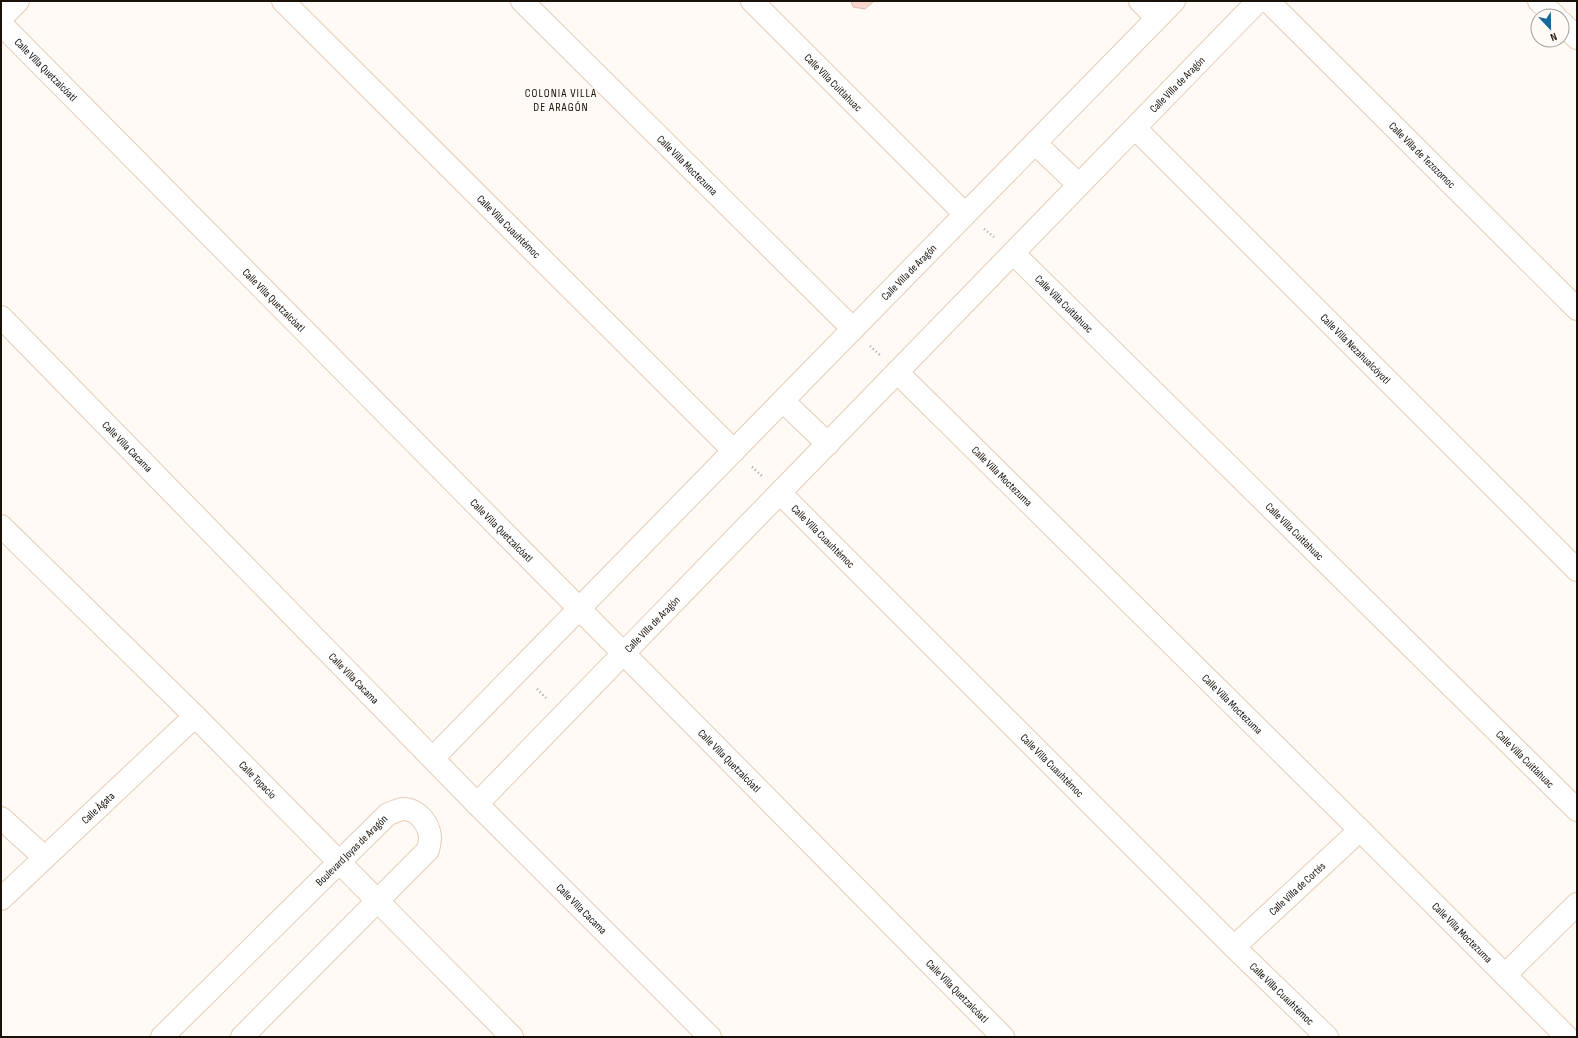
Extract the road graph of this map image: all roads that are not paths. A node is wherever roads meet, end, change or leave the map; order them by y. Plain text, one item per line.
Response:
1 (18, 1) edge
2 (283, 1) edge
3 (522, 1) edge
4 (752, 1) edge
5 (1140, 1) edge
6 (1174, 1) edge
7 (1258, 1) edge
8 (1268, 1) edge
9 (1539, 1) edge
10 (1546, 8) edge
11 (1, 18) edge
12 (1157, 18) junction
13 (1, 24) edge
14 (1135, 128) junction
15 (1035, 143) junction
16 (1079, 185) junction
17 (965, 214) junction
18 (1013, 253) junction
19 (1577, 309) edge
20 (1, 317) edge
21 (853, 329) junction
22 (897, 372) junction
23 (783, 401) junction
24 (828, 444) junction
25 (734, 450) junction
26 (780, 493) junction
27 (1, 526) edge
28 (1577, 570) edge
29 (580, 609) junction
30 (623, 653) junction
31 (196, 716) junction
32 (433, 758) junction
33 (477, 804) junction
34 (1577, 810) edge
35 (1, 818) edge
36 (1360, 830) junction
37 (44, 858) junction
38 (341, 862) junction
39 (1, 899) edge
40 (377, 899) junction
41 (1577, 904) edge
42 (1234, 947) junction
43 (1505, 975) junction
44 (162, 1037) edge
45 (242, 1037) edge
46 (512, 1037) edge
47 (710, 1037) edge
48 (1003, 1037) edge
49 (1327, 1037) edge
50 (1567, 1037) edge

1 - 11 street
2 - 25 street, Calle Villa Cuauhtémoc
3 - 21 street, Calle Villa Moctezuma
4 - 17 street, Calle Villa Cuitlahuac
5 - 12 street
6 - 12 street, Calle Villa de Aragón
7 - 14 street, Calle Villa de Aragón
8 - 19 street, Calle Villa de Tezozomoc
9 - 10 street
12 - 15 street, Calle Villa de Aragón
13 - 29 street, Calle Villa Quetzalcóatl
14 - 16 street, Calle Villa de Aragón
14 - 28 street, Calle Villa Nezahualcóyotl
15 - 16 street
15 - 17 street, Calle Villa de Aragón
16 - 18 street, Calle Villa de Aragón
17 - 21 street, Calle Villa de Aragón
18 - 22 street, Calle Villa de Aragón
18 - 34 street, Calle Villa Cuitlahuac
20 - 32 street, Calle Villa Cacama
21 - 23 street, Calle Villa de Aragón
22 - 24 street, Calle Villa de Aragón
22 - 36 street, Calle Villa Moctezuma
23 - 24 street
23 - 25 street, Calle Villa de Aragón
24 - 26 street, Calle Villa de Aragón
25 - 29 street, Calle Villa de Aragón
26 - 30 street, Calle Villa de Aragón
26 - 42 street, Calle Villa Cuauhtémoc
27 - 31 street, Calle Topacio
29 - 30 street, Calle Villa Quetzalcóatl
29 - 32 street, Calle Villa de Aragón
30 - 33 street, Calle Villa de Aragón
30 - 48 street, Calle Villa Quetzalcóatl
31 - 37 street, Calle Ágata
31 - 38 street, Calle Topacio
32 - 33 street, Calle Villa Cacama
33 - 47 street, Calle Villa Cacama
35 - 37 street
36 - 42 street, Calle Villa de Cortés
36 - 43 street, Calle Villa Moctezuma
37 - 39 street, Calle Ágata
38 - 40 street, Calle Topacio
38 - 40 street, Boulevard Joyas de Aragón
38 - 44 street, Boulevard Joyas de Aragón
40 - 45 street, Boulevard Joyas de Aragón
40 - 46 street, Calle Topacio
41 - 43 street
42 - 49 street, Calle Villa Cuauhtémoc
43 - 50 street, Calle Villa Moctezuma

